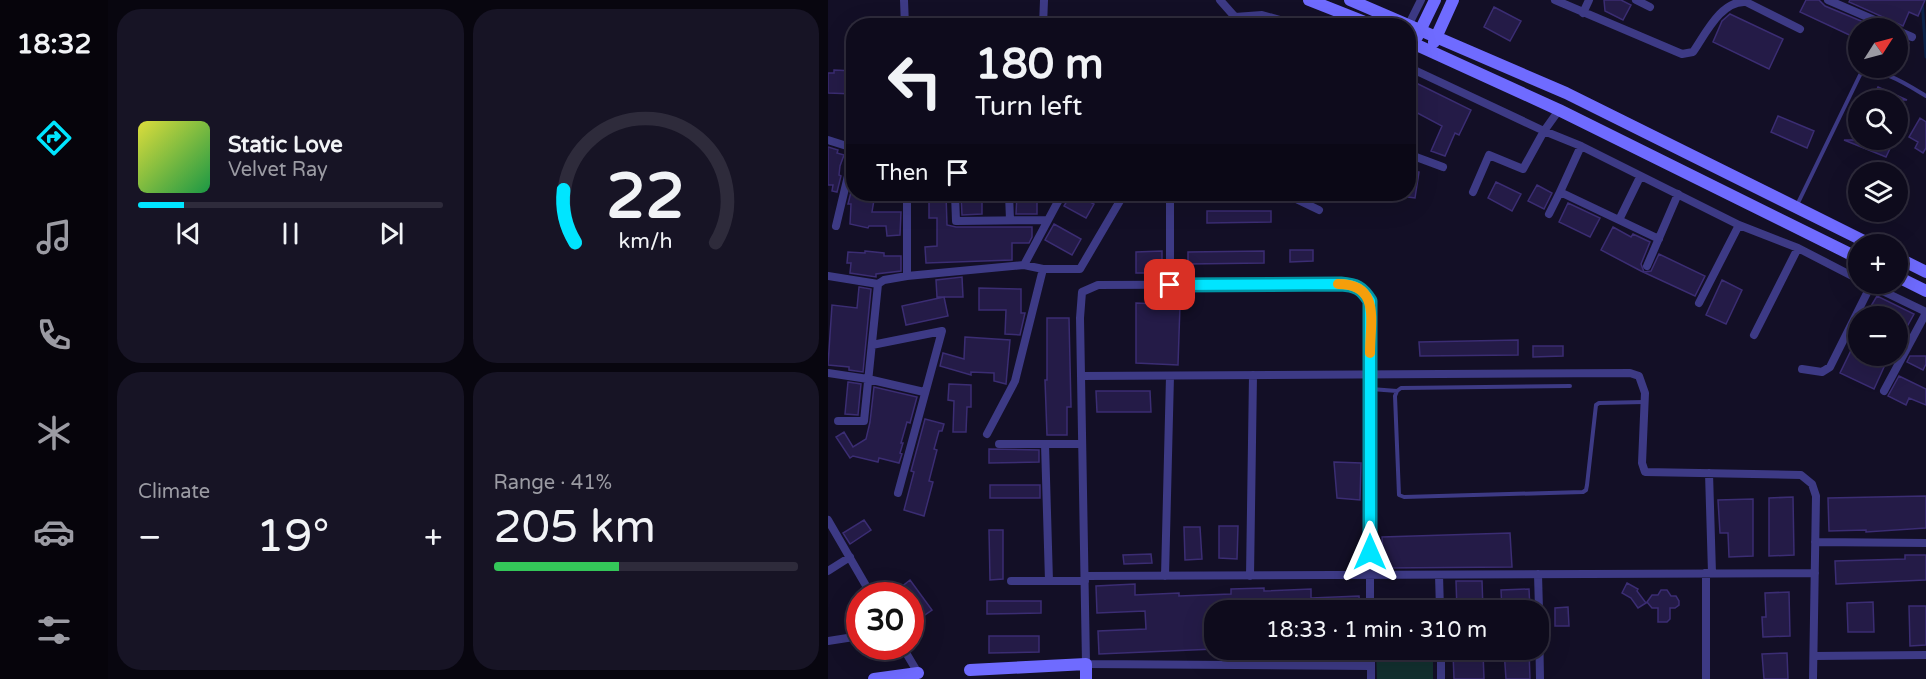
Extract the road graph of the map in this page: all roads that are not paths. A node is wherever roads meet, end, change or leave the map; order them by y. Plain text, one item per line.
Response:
1 (904, 0) edge
2 (1044, 0) edge
3 (1220, 0) edge
4 (1309, 0) edge
5 (1420, 0) edge
6 (1435, 0) edge
7 (1453, 0) edge
8 (1555, 0) edge
9 (1590, 0) edge
10 (1636, 0) edge
11 (1828, 0) edge
12 (1358, 3) edge
13 (1650, 7) dead end
14 (1583, 13) junction
15 (905, 18) edge
16 (1043, 18) edge
17 (1273, 18) edge
18 (1350, 18) edge
19 (1359, 18) edge
20 (1393, 18) edge
21 (1416, 18) edge
22 (1870, 18) edge
23 (1416, 24) edge
24 (1416, 28) edge
25 (1800, 29) dead end
26 (1908, 35) edge
27 (1435, 37) junction
28 (1912, 37) dead end
29 (1416, 44) edge
30 (1431, 51) junction
31 (1416, 71) edge
32 (1926, 96) edge
33 (1559, 110) junction
34 (1544, 131) junction
35 (828, 140) edge
36 (846, 146) edge
37 (1581, 146) junction
38 (1416, 157) edge
39 (1443, 167) dead end
40 (1641, 177) junction
41 (846, 184) edge
42 (1473, 192) dead end
43 (1560, 192) junction
44 (1678, 194) junction
45 (907, 201) edge
46 (955, 201) edge
47 (1009, 201) edge
48 (1058, 201) edge
49 (1120, 201) edge
50 (1170, 201) edge
51 (1300, 201) edge
52 (1796, 209) junction
53 (1319, 210) dead end
54 (1549, 214) dead end
55 (1010, 220) junction
56 (1047, 220) junction
57 (1619, 220) junction
58 (1739, 225) junction
59 (836, 226) dead end
60 (1849, 234) edge
61 (1659, 238) junction
62 (1798, 248) junction
63 (1848, 253) edge
64 (1908, 263) edge
65 (1024, 265) junction
66 (1647, 266) dead end
67 (1043, 269) junction
68 (1926, 272) edge
69 (1848, 274) edge
70 (828, 276) edge
71 (907, 276) junction
72 (1908, 282) edge
73 (878, 284) junction
74 (1170, 285) junction
75 (1926, 291) edge
76 (1864, 294) edge
77 (1889, 294) edge
78 (1700, 303) dead end
79 (1926, 313) edge
80 (1754, 335) dead end
81 (872, 345) junction
82 (1802, 369) dead end
83 (828, 373) edge
84 (1370, 374) junction
85 (1170, 375) junction
86 (1253, 375) junction
87 (1081, 376) junction
88 (868, 379) junction
89 (1570, 386) dead end
90 (1370, 388) junction
91 (1397, 391) junction
92 (1884, 391) dead end
93 (924, 392) junction
94 (1645, 402) junction
95 (838, 421) dead end
96 (987, 434) dead end
97 (999, 444) dead end
98 (1045, 444) junction
99 (1082, 444) junction
100 (1709, 473) junction
101 (898, 494) dead end
102 (828, 520) edge
103 (1815, 542) junction
104 (1926, 543) edge
105 (850, 557) junction
106 (828, 571) edge
107 (1709, 573) junction
108 (1815, 573) junction
109 (1538, 574) junction
110 (1370, 575) junction
111 (1439, 575) junction
112 (1165, 576) junction
113 (1250, 576) junction
114 (1085, 578) junction
115 (1011, 581) dead end
116 (1049, 581) junction
117 (864, 582) edge
118 (1370, 600) edge
119 (1440, 600) edge
120 (1539, 600) edge
121 (846, 638) edge
122 (828, 641) edge
123 (1926, 655) edge
124 (1814, 656) junction
125 (910, 660) edge
126 (1371, 660) edge
127 (1441, 660) edge
128 (1540, 660) edge
129 (1086, 664) junction
130 (1371, 666) junction
131 (970, 670) dead end
132 (918, 673) joint
133 (874, 679) edge
134 (1086, 679) edge
135 (1371, 679) edge
136 (1441, 679) edge
137 (1540, 679) edge
138 (1706, 679) edge
139 (1814, 679) edge

1 - 15 street
2 - 16 street
3 - 17 street
4 - 18 main road
5 - 21 street
6 - 23 main road
7 - 27 main road
8 - 14 street
9 - 14 street
10 - 13 street
11 - 22 street
12 - 19 street
12 - 20 main road
14 - 25 street
24 - 27 main road
26 - 28 street
27 - 30 main road
27 - 52 main road
29 - 30 main road
30 - 33 main road
31 - 34 street
32 - 52 lane
33 - 34 street
33 - 63 main road
34 - 37 street
34 - 42 street
35 - 36 street
37 - 40 street
37 - 43 street
38 - 39 street
40 - 44 street
40 - 57 street
41 - 59 street
43 - 54 street
43 - 57 street
44 - 58 street
44 - 61 street
45 - 71 street
46 - 55 street
47 - 55 street
48 - 56 street
49 - 67 street
50 - 74 street
51 - 53 street
52 - 60 main road
55 - 56 street
56 - 65 street
57 - 61 street
58 - 62 street
58 - 78 street
61 - 66 street
62 - 69 street
62 - 80 street
64 - 68 main road
65 - 67 street
65 - 71 street
67 - 96 street
70 - 73 street
71 - 73 street
72 - 75 main road
73 - 81 street
74 - 84 street
74 - 87 street
76 - 82 street
77 - 79 street
79 - 92 street
81 - 88 street
81 - 93 street
83 - 88 street
84 - 86 street
84 - 90 street
84 - 94 street
85 - 86 street
85 - 87 street
85 - 112 street
86 - 113 street
87 - 99 street
88 - 93 street
88 - 95 street
89 - 91 lane
90 - 91 lane
90 - 110 street
91 - 94 lane
93 - 101 street
94 - 100 street
97 - 98 street
98 - 99 street
98 - 116 street
99 - 114 street
100 - 103 street
100 - 107 street
102 - 105 street
103 - 104 street
103 - 108 street
105 - 106 street
105 - 117 street
107 - 108 street
107 - 109 street
107 - 138 street
108 - 124 street
109 - 111 street
109 - 120 street
110 - 111 street
110 - 113 street
110 - 118 street
111 - 119 street
112 - 113 street
112 - 114 street
114 - 116 street
114 - 129 street
115 - 116 street
121 - 122 street
123 - 124 street
124 - 139 street
125 - 132 street
126 - 130 street
127 - 136 street
128 - 137 street
129 - 130 street
129 - 131 main road
129 - 134 main road
130 - 135 street
132 - 133 main road

